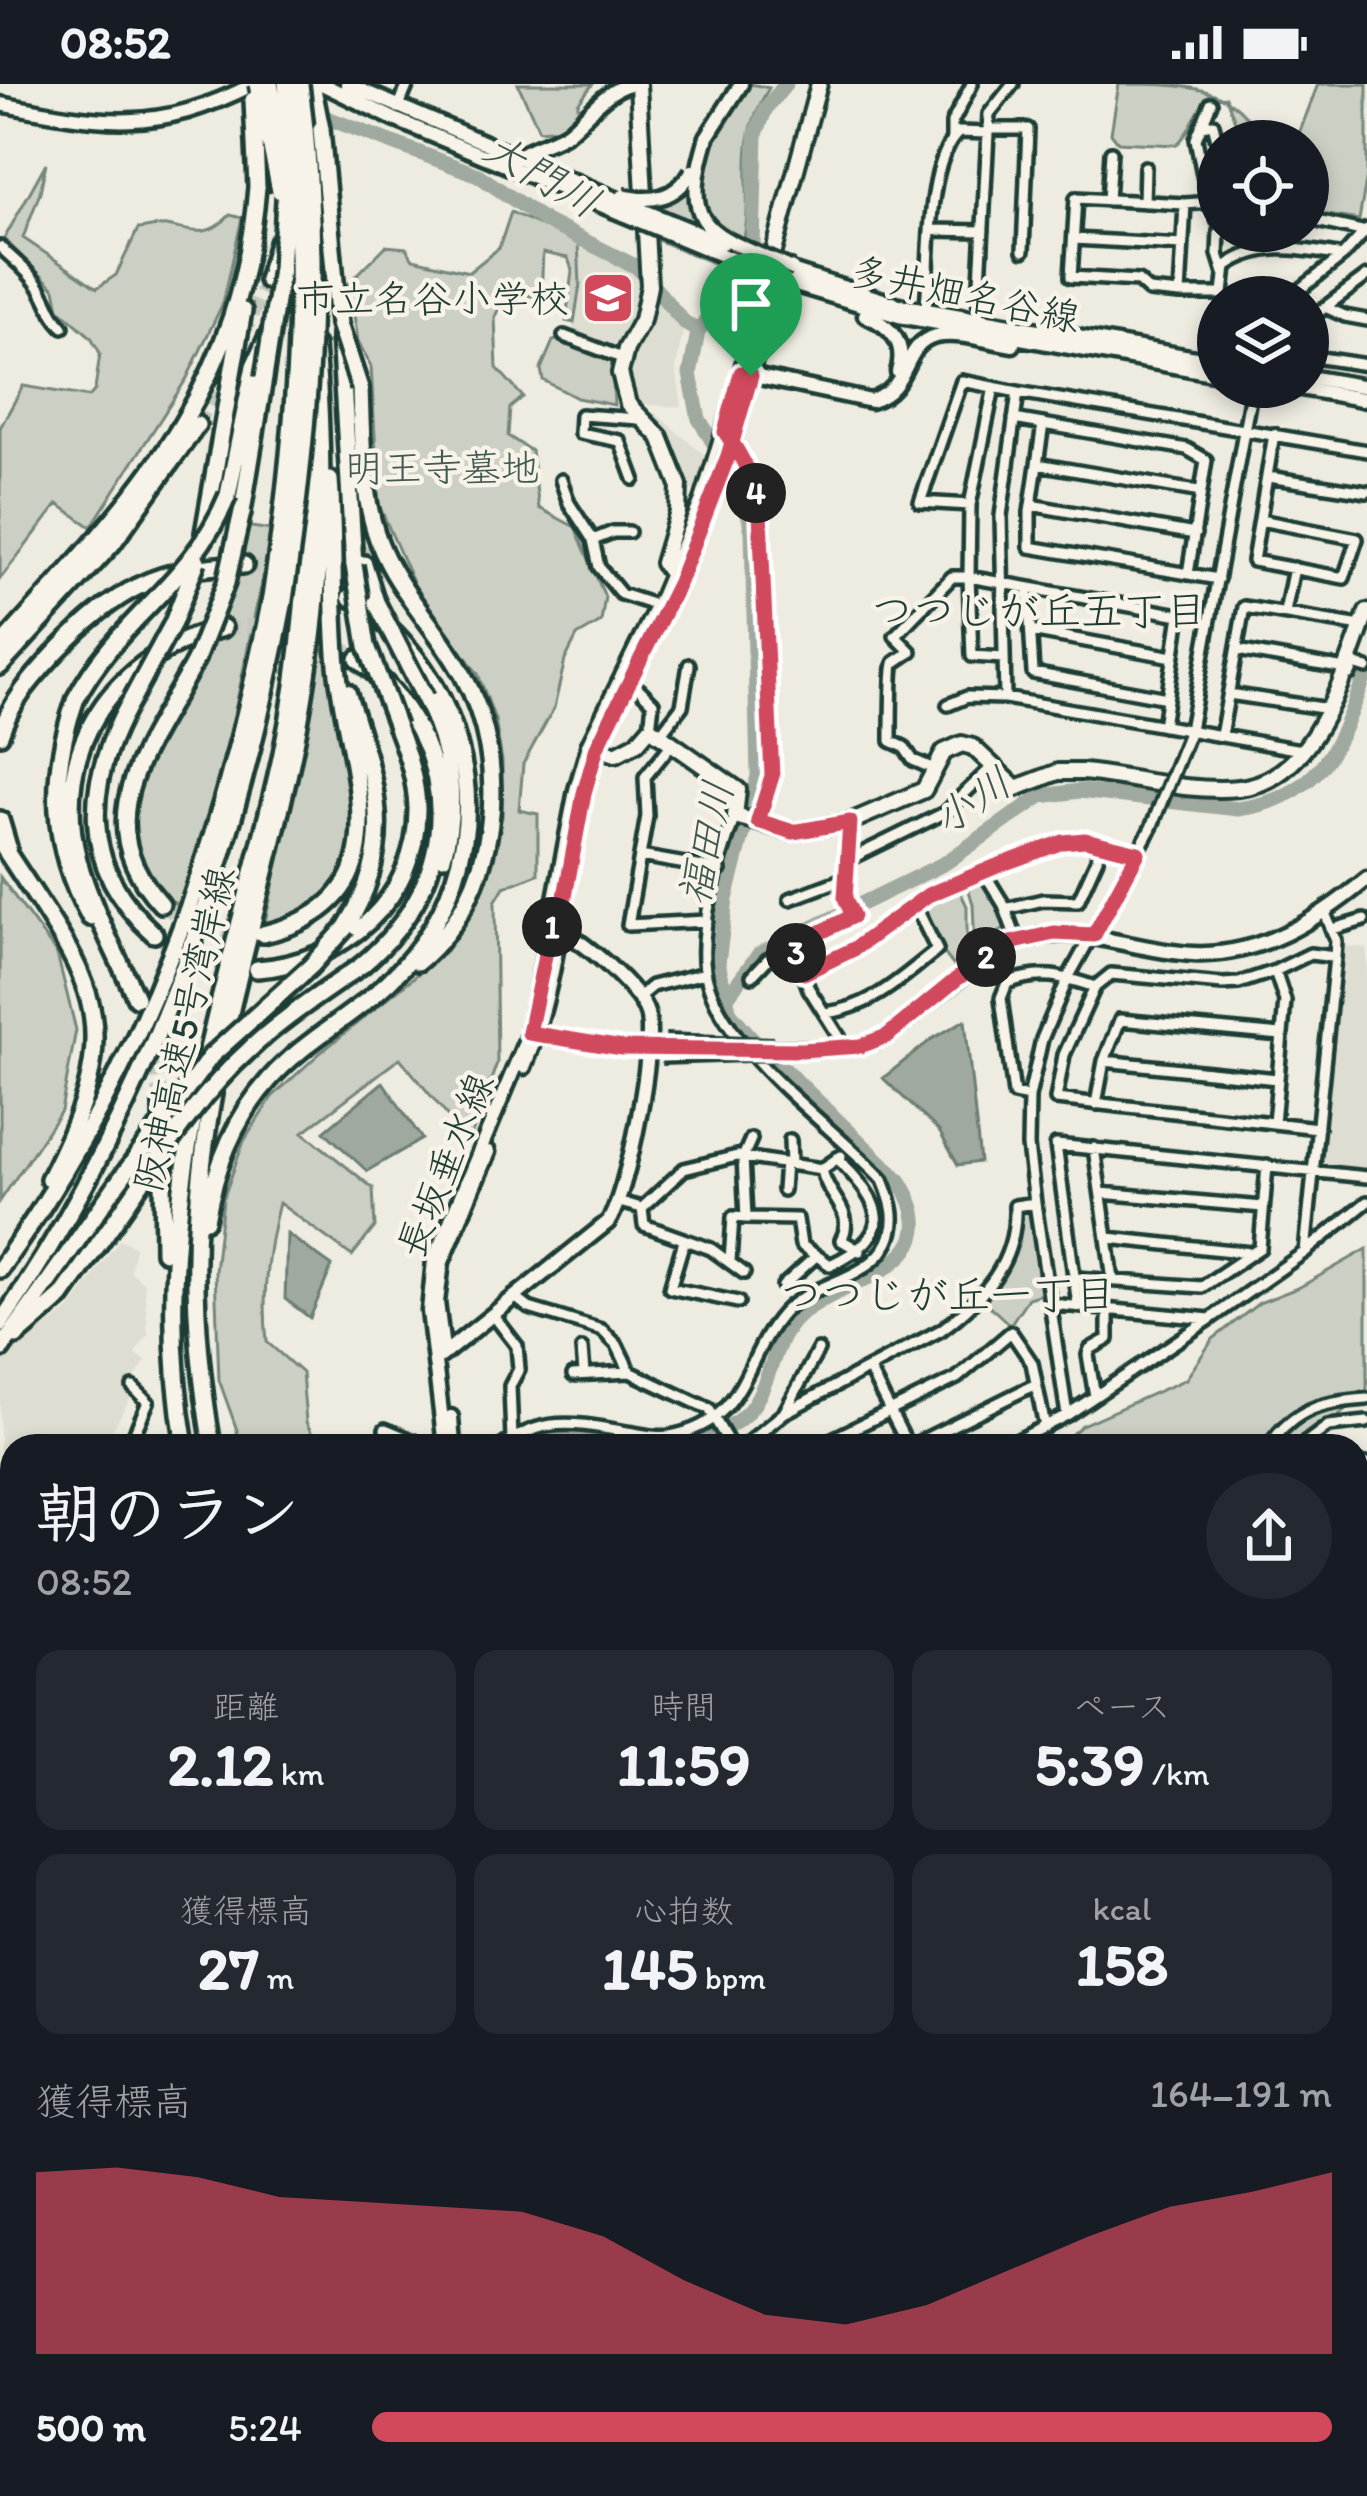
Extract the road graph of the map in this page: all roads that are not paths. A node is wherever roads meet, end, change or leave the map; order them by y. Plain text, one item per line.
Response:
1 (237, 84) edge
2 (254, 84) edge
3 (270, 84) edge
4 (290, 84) edge
5 (312, 84) edge
6 (322, 84) edge
7 (347, 84) edge
8 (408, 84) edge
9 (634, 84) edge
10 (741, 84) edge
11 (819, 84) edge
12 (828, 84) edge
13 (972, 84) edge
14 (1012, 84) edge
15 (0, 101) edge
16 (819, 103) junction
17 (1210, 103) dead end
18 (398, 108) junction
19 (1203, 120) edge
20 (988, 131) junction
21 (707, 137) junction
22 (952, 139) junction
23 (1111, 152) dead end
24 (512, 163) junction
25 (1145, 167) dead end
26 (1108, 200) junction
27 (617, 202) junction
28 (1144, 202) junction
29 (1197, 203) edge
30 (1185, 204) junction
31 (1329, 222) edge
32 (932, 230) junction
33 (1366, 230) edge
34 (983, 231) junction
35 (1074, 239) junction
36 (1182, 245) junction
37 (0, 247) edge
38 (252, 247) junction
39 (1022, 251) dead end
40 (1218, 252) edge
41 (1343, 256) junction
42 (791, 274) junction
43 (1224, 274) joint
44 (1318, 276) edge
45 (1367, 276) edge
46 (267, 280) tunnel mouth
47 (1180, 294) junction
48 (1197, 294) edge
49 (304, 299) junction
50 (1329, 306) edge
51 (1329, 309) edge
52 (926, 310) junction
53 (978, 320) junction
54 (1367, 320) edge
55 (341, 324) junction
56 (63, 327) dead end
57 (564, 337) dead end
58 (1116, 355) junction
59 (622, 358) junction
60 (1197, 358) edge
61 (1329, 359) edge
62 (1367, 365) edge
63 (317, 369) junction
64 (1197, 370) edge
65 (746, 374) junction
66 (258, 377) junction
67 (1329, 381) edge
68 (994, 387) junction
69 (1367, 387) edge
70 (351, 388) junction
71 (1018, 392) junction
72 (1329, 393) edge
73 (829, 394) junction
74 (1367, 400) edge
75 (1248, 408) edge
76 (639, 419) junction
77 (1014, 419) junction
78 (197, 424) tunnel mouth
79 (1042, 424) junction
80 (1244, 429) junction
81 (1274, 434) junction
82 (729, 436) junction
83 (1367, 451) edge
84 (1036, 464) junction
85 (1268, 477) junction
86 (561, 479) dead end
87 (634, 479) dead end
88 (1201, 492) junction
89 (1367, 492) edge
90 (970, 505) junction
91 (1031, 505) junction
92 (1260, 520) junction
93 (629, 532) dead end
94 (1195, 534) junction
95 (593, 540) junction
96 (359, 564) junction
97 (244, 565) tunnel mouth
98 (1294, 568) junction
99 (1188, 574) junction
100 (969, 577) junction
101 (1218, 579) junction
102 (675, 580) junction
103 (1002, 583) junction
104 (1028, 588) junction
105 (350, 597) tunnel mouth
106 (278, 599) junction
107 (658, 605) junction
108 (1285, 612) junction
109 (1364, 619) edge
110 (334, 624) junction
111 (223, 628) tunnel mouth
112 (1031, 631) junction
113 (0, 647) edge
114 (1237, 650) junction
115 (1173, 657) junction
116 (1004, 658) junction
117 (358, 659) tunnel mouth
118 (688, 665) dead end
119 (0, 666) edge
120 (1350, 666) junction
121 (1367, 668) edge
122 (639, 689) dead end
123 (1229, 694) junction
124 (1006, 698) junction
125 (1167, 698) junction
126 (948, 704) dead end
127 (1327, 714) junction
128 (1163, 726) junction
129 (1190, 730) junction
130 (0, 734) edge
131 (660, 736) junction
132 (1221, 736) junction
133 (593, 746) junction
134 (1301, 749) junction
135 (993, 766) junction
136 (934, 769) junction
137 (283, 774) junction
138 (735, 816) junction
139 (0, 820) edge
140 (758, 821) junction
141 (850, 822) junction
142 (0, 842) edge
143 (1099, 842) junction
144 (1138, 853) junction
145 (640, 856) junction
146 (848, 860) junction
147 (720, 870) junction
148 (20, 872) junction
149 (983, 872) junction
150 (846, 878) junction
151 (1367, 879) edge
152 (790, 899) dead end
153 (161, 904) tunnel mouth
154 (915, 905) junction
155 (1005, 909) junction
156 (1324, 910) junction
157 (1358, 918) edge
158 (707, 921) junction
159 (555, 928) junction
160 (1333, 928) junction
161 (154, 934) tunnel mouth
162 (263, 934) tunnel mouth
163 (1094, 935) junction
164 (1017, 941) junction
165 (793, 946) junction
166 (381, 950) junction
167 (1335, 957) junction
168 (257, 969) tunnel mouth
169 (1275, 971) junction
170 (705, 973) junction
171 (804, 973) junction
172 (752, 976) dead end
173 (1068, 978) junction
174 (1095, 987) junction
175 (373, 996) junction
176 (640, 996) junction
177 (826, 1013) junction
178 (533, 1034) junction
179 (1281, 1035) junction
180 (650, 1041) junction
181 (840, 1048) junction
182 (802, 1050) junction
183 (654, 1057) junction
184 (1104, 1061) junction
185 (1277, 1079) junction
186 (1029, 1097) junction
187 (162, 1104) tunnel mouth
188 (1096, 1104) junction
189 (1274, 1123) junction
190 (1318, 1128) junction
191 (751, 1138) dead end
192 (790, 1140) dead end
193 (1094, 1148) junction
194 (850, 1149) junction
195 (743, 1157) junction
196 (837, 1158) junction
197 (788, 1164) junction
198 (1267, 1166) junction
199 (822, 1169) junction
200 (1313, 1170) junction
201 (1367, 1177) edge
202 (783, 1190) dead end
203 (1100, 1193) junction
204 (619, 1202) junction
205 (1367, 1202) edge
206 (1035, 1203) junction
207 (642, 1208) junction
208 (1264, 1208) junction
209 (746, 1218) junction
210 (1108, 1238) junction
211 (684, 1241) junction
212 (860, 1251) junction
213 (1305, 1252) junction
214 (1252, 1253) junction
215 (816, 1256) junction
216 (0, 1258) edge
217 (730, 1261) junction
218 (0, 1269) edge
219 (744, 1273) dead end
220 (1076, 1278) junction
221 (1113, 1280) junction
222 (783, 1286) dead end
223 (516, 1298) junction
224 (738, 1302) dead end
225 (1051, 1304) junction
226 (1078, 1305) junction
227 (1108, 1309) junction
228 (494, 1316) junction
229 (1210, 1319) junction
230 (199, 1320) junction
231 (0, 1324) edge
232 (0, 1349) edge
233 (582, 1349) dead end
234 (818, 1350) dead end
235 (440, 1356) junction
236 (870, 1371) junction
237 (630, 1372) junction
238 (175, 1380) junction
239 (1036, 1384) junction
240 (134, 1388) dead end
241 (1095, 1396) junction
242 (1367, 1399) edge
243 (892, 1411) junction
244 (784, 1412) junction
245 (1067, 1414) junction
246 (713, 1417) junction
247 (1367, 1422) edge
248 (1045, 1427) junction
249 (386, 1429) dead end
250 (134, 1434) edge
251 (183, 1434) edge
252 (211, 1434) edge
253 (398, 1434) edge
254 (447, 1434) edge
255 (507, 1434) edge
256 (527, 1434) edge
257 (642, 1434) edge
258 (674, 1434) edge
259 (719, 1434) edge
260 (761, 1434) edge
261 (843, 1434) edge
262 (904, 1434) edge
263 (934, 1434) edge
264 (1031, 1434) edge
265 (1277, 1434) edge
266 (1317, 1434) edge

1 - 15 street
2 - 15 street
2 - 38 highway, bridge
2 - 49 highway, bridge
3 - 49 highway, bridge
4 - 46 highway
4 - 55 highway
4 - 66 highway, bridge
4 - 106 highway, bridge
5 - 55 highway, bridge
6 - 24 street
7 - 18 street
8 - 18 street
9 - 24 street
9 - 59 main road
10 - 21 street
11 - 16 main road
12 - 16 main road
13 - 22 street
14 - 20 street
16 - 65 main road
17 - 19 street
18 - 24 street
20 - 22 street
20 - 34 street
20 - 39 street
21 - 27 street, bridge
21 - 42 street, bridge
22 - 32 street
23 - 26 street
24 - 27 street, 多井畑名谷線
24 - 27 street
25 - 28 street
26 - 28 street
26 - 35 street
27 - 42 street, 多井畑名谷線, bridge
28 - 30 street
29 - 30 street
30 - 36 street
31 - 33 street
32 - 34 street
32 - 52 street
33 - 41 street
34 - 53 street
35 - 36 street
35 - 47 street
36 - 47 street
37 - 56 street
38 - 113 highway
38 - 161 highway, bridge
40 - 43 street
41 - 43 street
41 - 44 street
42 - 52 street, 多井畑名谷線
42 - 58 street, 多井畑名谷線
42 - 73 street
45 - 50 street
47 - 48 street
49 - 63 highway
49 - 137 highway
51 - 54 street
52 - 53 street, 多井畑名谷線
53 - 60 street, 多井畑名谷線
55 - 70 highway, bridge
57 - 59 street
58 - 64 street, 多井畑名谷線
58 - 73 street
59 - 76 main road
61 - 62 street
63 - 110 highway
63 - 137 highway
65 - 73 street
65 - 82 main road
66 - 111 highway, bridge
66 - 153 highway, bridge
67 - 69 street
68 - 71 street
68 - 90 street
68 - 90 street
70 - 96 highway
70 - 175 highway
71 - 77 street
71 - 80 street
72 - 74 street
75 - 80 street
76 - 87 street
76 - 102 main road
77 - 79 street
77 - 103 street
78 - 119 highway
79 - 84 street
79 - 88 street
80 - 81 street
80 - 101 street
81 - 83 street
81 - 85 street
82 - 102 main road, bridge
82 - 140 street
84 - 88 street
84 - 91 street
85 - 89 street
85 - 92 street
86 - 95 street
88 - 94 street
90 - 100 street
91 - 94 street
91 - 99 street
92 - 98 street
92 - 98 street
93 - 95 street
94 - 99 street
95 - 107 street
96 - 166 highway, bridge
96 - 168 highway, bridge
97 - 130 highway
98 - 108 street
99 - 101 street
100 - 103 street
100 - 116 street
100 - 136 street
101 - 129 street
102 - 107 main road
102 - 133 main road
103 - 104 street
103 - 116 street
104 - 112 street
104 - 115 street
105 - 175 highway
106 - 218 highway
106 - 231 highway
107 - 133 main road
108 - 109 street
108 - 114 street
109 - 120 main road
110 - 162 highway
110 - 232 highway, bridge
112 - 115 street
112 - 125 street
114 - 120 street
114 - 123 street
115 - 125 street
116 - 124 street
117 - 166 highway
118 - 131 street
120 - 121 street
120 - 127 main road
122 - 131 street
123 - 127 street
123 - 132 street
124 - 126 street
124 - 128 street
125 - 128 street
127 - 134 main road
128 - 129 street
129 - 132 street
129 - 144 street, bridge
131 - 133 main road
131 - 138 main road
131 - 145 street
132 - 134 street
133 - 159 street, 長坂垂水線
134 - 135 main road
135 - 136 main road
135 - 146 street
136 - 141 main road
137 - 230 highway, 阪神高速5号湾岸線
137 - 238 highway, 阪神高速5号湾岸線
138 - 140 main road
138 - 147 street
139 - 148 highway
140 - 141 main road
141 - 146 street
142 - 148 highway
143 - 144 street
143 - 149 street
143 - 155 street
144 - 163 street
145 - 147 street
145 - 158 street
146 - 150 street
147 - 158 street
148 - 216 highway
149 - 154 street
149 - 155 street
150 - 152 street
150 - 165 street
151 - 156 street
154 - 171 street
154 - 177 street
155 - 164 street
156 - 160 street
156 - 163 street
157 - 160 street
158 - 170 street
159 - 176 street
159 - 178 street, 長坂垂水線
160 - 167 street
163 - 164 street
163 - 173 street
164 - 181 street
165 - 171 street
165 - 172 street
166 - 232 highway, bridge
167 - 169 street
167 - 190 street
169 - 174 street
169 - 179 street
170 - 176 street
170 - 194 street
171 - 177 street
173 - 174 street
173 - 186 street
173 - 186 street
174 - 188 street
175 - 230 highway
176 - 180 street
177 - 181 street
178 - 182 street, bridge
178 - 235 street, 長坂垂水線
179 - 184 street
179 - 185 street
180 - 182 street, bridge
180 - 183 street
181 - 182 street, bridge
182 - 183 street, bridge
183 - 204 street
184 - 185 street
184 - 188 street
185 - 189 street
186 - 206 street
187 - 238 highway
188 - 189 street
189 - 190 street
190 - 200 street
191 - 195 street
192 - 197 street
193 - 198 street
193 - 203 street
193 - 220 street
194 - 196 street
194 - 246 street
195 - 197 street
195 - 207 street
195 - 209 street
196 - 199 street
196 - 212 street
197 - 199 street
197 - 202 street
198 - 200 street
198 - 208 street
199 - 212 street
200 - 201 street
200 - 213 street
203 - 208 street
203 - 210 street
204 - 207 street
204 - 223 street
205 - 213 street
206 - 225 street
206 - 236 street
207 - 211 street
208 - 214 street
209 - 215 street
209 - 217 street
210 - 214 street
210 - 221 street
211 - 217 street
211 - 224 street
212 - 215 street
213 - 229 street
214 - 221 street
215 - 222 street
217 - 219 street
220 - 221 street
220 - 226 street
223 - 228 street
223 - 237 street
225 - 226 street
225 - 245 street
226 - 227 street
227 - 229 street
227 - 241 street
228 - 235 street
228 - 255 street
229 - 241 street
230 - 252 highway, 阪神高速5号湾岸線
233 - 237 street
234 - 244 street
235 - 254 street, 長坂垂水線
236 - 243 street
236 - 244 street
237 - 246 street
238 - 251 highway, 阪神高速5号湾岸線
239 - 243 street
239 - 248 street
239 - 263 street
240 - 250 street
241 - 245 street
242 - 265 street
243 - 261 street
243 - 262 street
244 - 260 street
245 - 248 street
246 - 258 street
246 - 259 street
247 - 266 street
248 - 264 street
249 - 253 street
256 - 257 street

